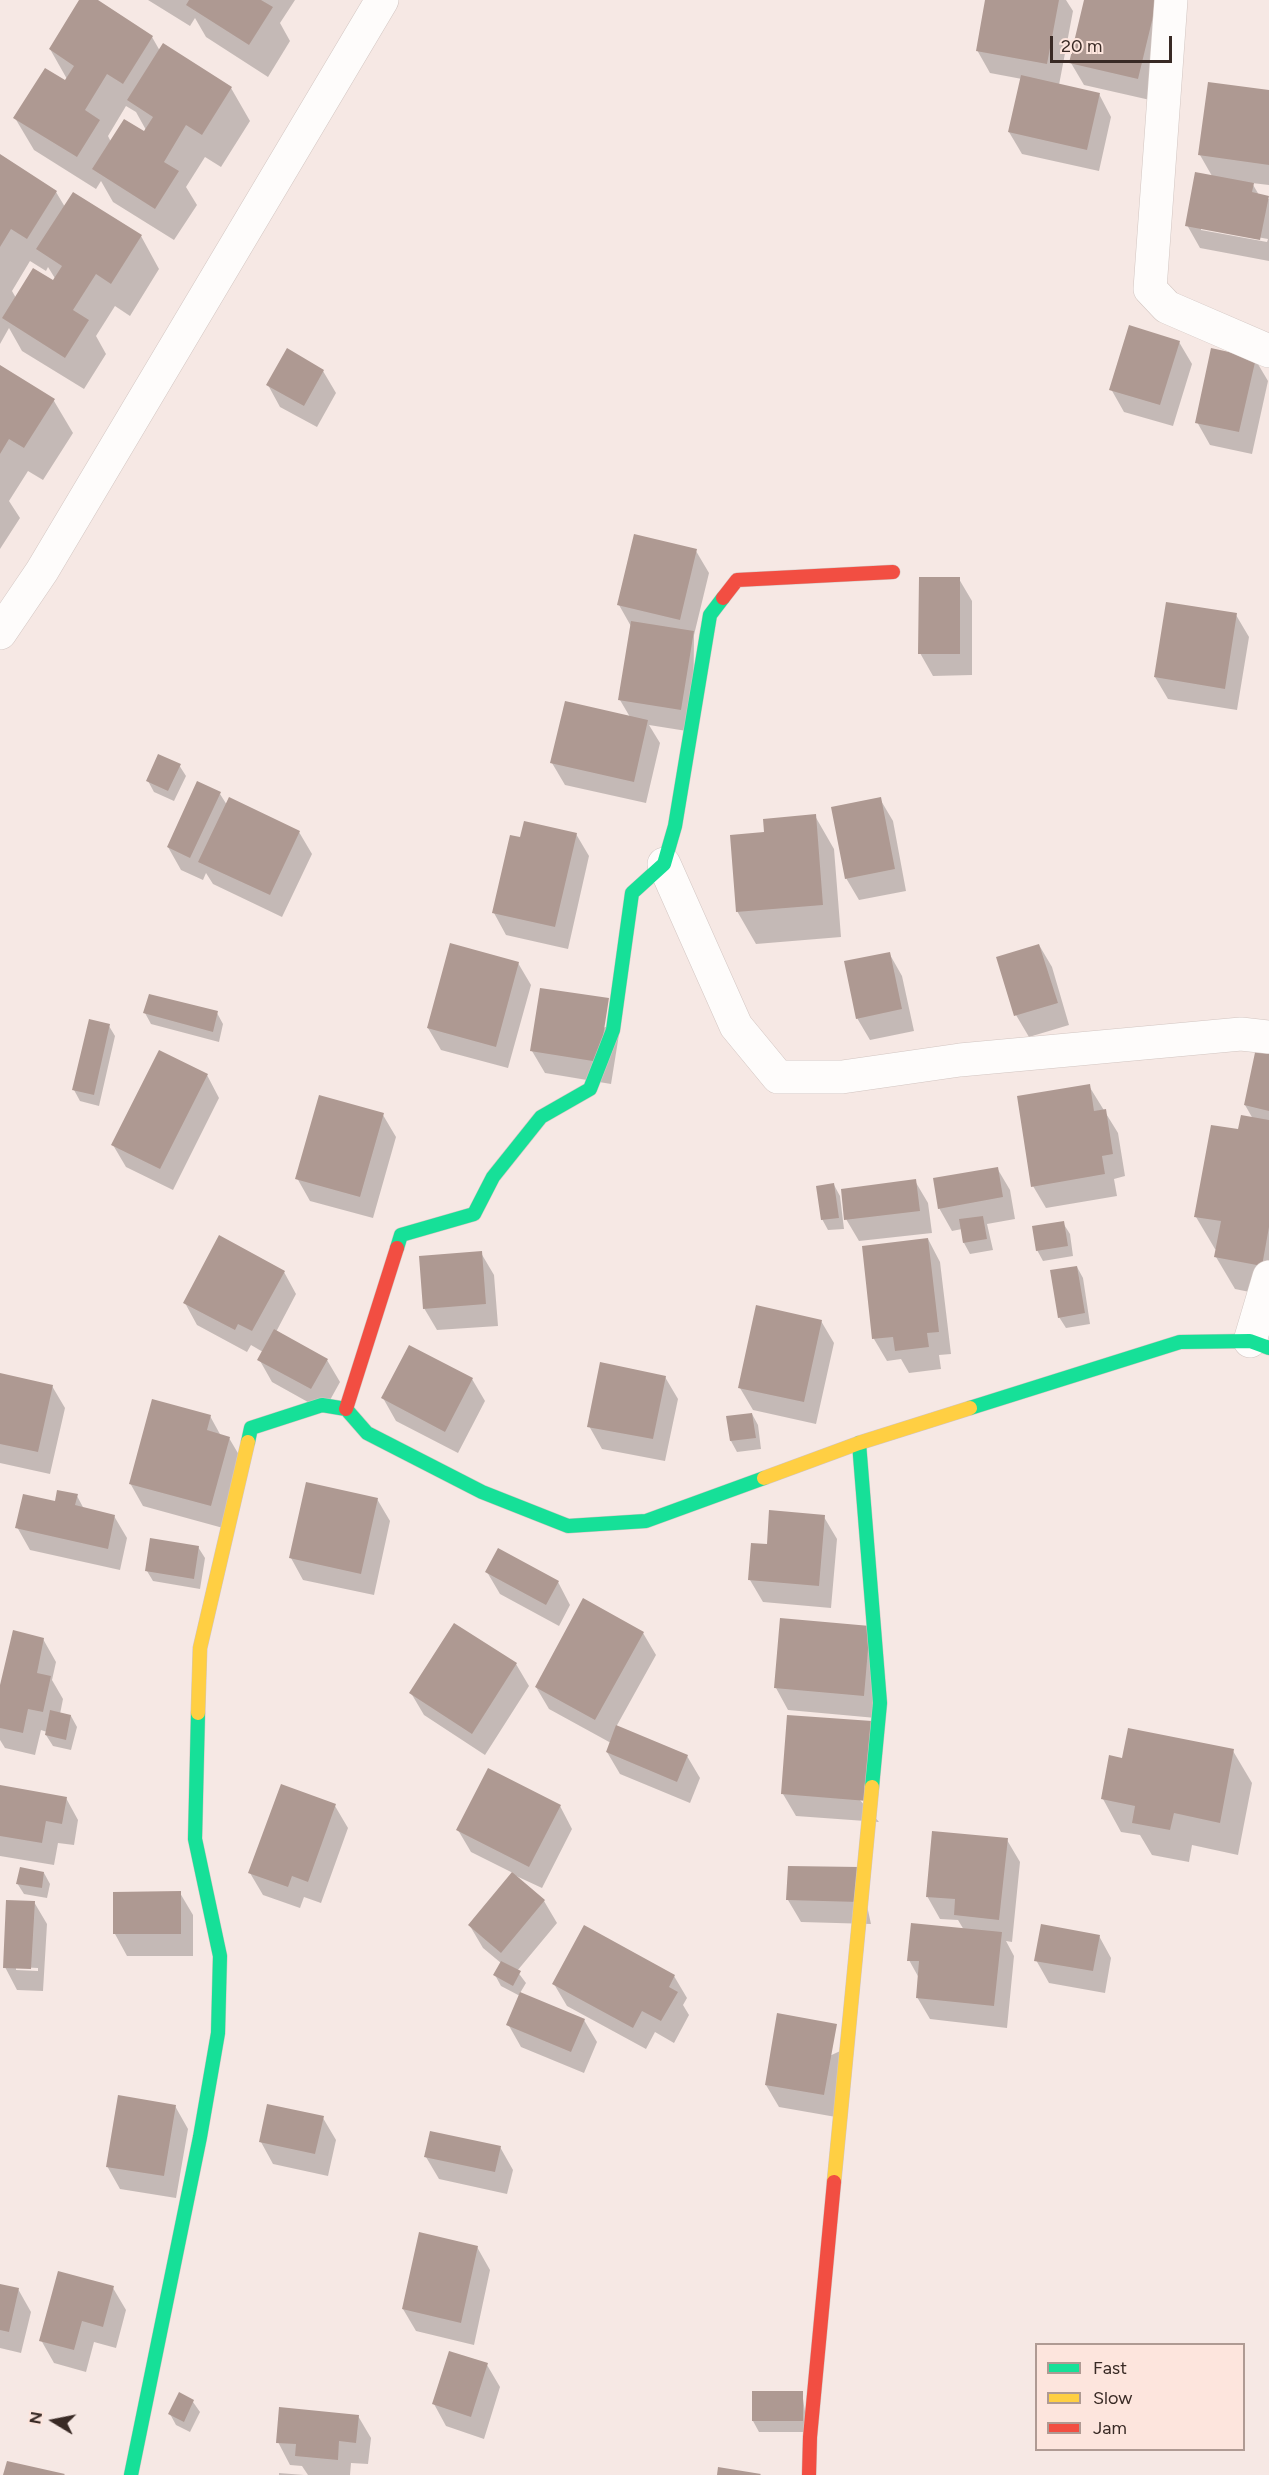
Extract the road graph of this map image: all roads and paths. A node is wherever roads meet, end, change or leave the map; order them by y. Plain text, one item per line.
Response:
1 (382, 0) edge
2 (1171, 0) edge
3 (1269, 351) edge
4 (893, 572) dead end
5 (0, 633) edge
6 (664, 864) junction
7 (1269, 1037) edge
8 (1269, 1277) edge
9 (1259, 1344) edge
10 (346, 1409) junction
11 (859, 1443) junction
12 (131, 2475) edge
13 (809, 2475) edge

1 - 5 street
2 - 3 street
4 - 6 street
6 - 7 street
6 - 10 street
8 - 9 street
9 - 11 street
10 - 11 street
10 - 12 street
11 - 13 street

